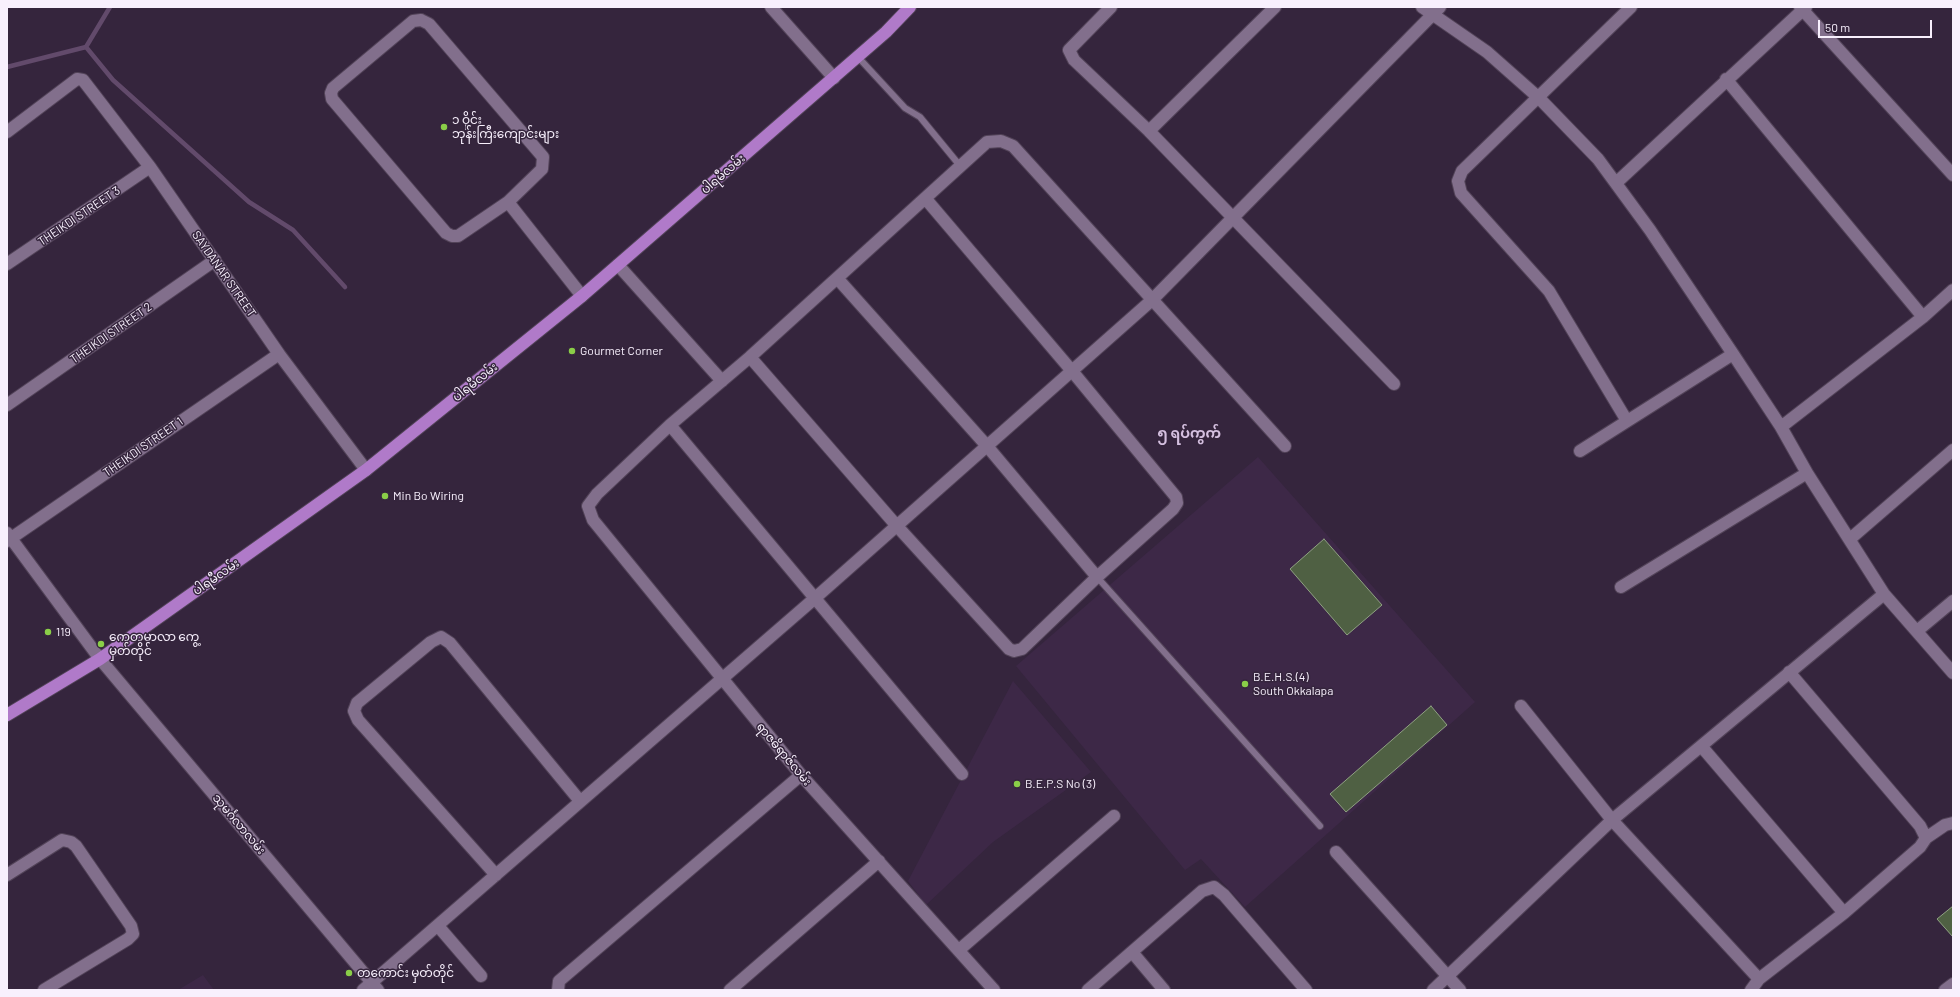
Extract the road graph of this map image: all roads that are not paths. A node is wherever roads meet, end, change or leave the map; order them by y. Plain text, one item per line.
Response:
1 (771, 7) edge
2 (910, 7) edge
3 (1111, 7) edge
4 (1274, 7) edge
5 (1422, 7) edge
6 (1631, 7) edge
7 (1803, 8) edge
8 (1436, 10) edge
9 (858, 57) junction
10 (834, 78) junction
11 (1726, 80) junction
12 (1539, 98) junction
13 (1149, 131) junction
14 (7, 132) edge
15 (150, 167) junction
16 (961, 167) junction
17 (1953, 175) edge
18 (1616, 183) junction
19 (925, 198) junction
20 (508, 202) junction
21 (1233, 218) junction
22 (215, 260) junction
23 (7, 264) edge
24 (618, 265) junction
25 (837, 278) junction
26 (1953, 290) edge
27 (582, 296) junction
28 (1152, 300) junction
29 (1923, 317) junction
30 (279, 354) junction
31 (1733, 354) junction
32 (750, 357) junction
33 (1072, 371) junction
34 (722, 381) junction
35 (1394, 384) dead end
36 (7, 405) edge
37 (1627, 421) junction
38 (670, 425) junction
39 (1780, 427) junction
40 (987, 446) junction
41 (1285, 446) dead end
42 (1953, 450) edge
43 (1580, 451) dead end
44 (366, 470) junction
45 (1807, 472) junction
46 (896, 525) junction
47 (8, 538) edge
48 (1850, 539) junction
49 (1096, 577) junction
50 (1621, 587) dead end
51 (1884, 594) junction
52 (814, 599) junction
53 (1953, 601) edge
54 (1917, 631) junction
55 (100, 659) junction
56 (1789, 672) junction
57 (1953, 674) edge
58 (722, 679) junction
59 (1521, 706) dead end
60 (7, 715) edge
61 (1702, 747) junction
62 (962, 774) dead end
63 (801, 775) junction
64 (580, 801) junction
65 (1114, 816) dead end
66 (1612, 820) junction
67 (1953, 823) edge
68 (1320, 826) dead end
69 (1926, 838) junction
70 (1336, 852) dead end
71 (878, 860) junction
72 (496, 875) junction
73 (7, 876) edge
74 (1844, 913) junction
75 (438, 926) junction
76 (959, 950) junction
77 (1132, 952) junction
78 (481, 976) dead end
79 (1448, 976) junction
80 (1759, 979) junction
81 (1953, 984) edge
82 (371, 988) edge
83 (44, 990) edge
84 (558, 990) edge
85 (730, 990) edge
86 (994, 990) edge
87 (1088, 990) edge
88 (1164, 990) edge
89 (1306, 990) edge
90 (1434, 990) edge
91 (1460, 990) edge
92 (1751, 990) edge
93 (1945, 990) edge

1 - 10 street
2 - 9 main road, ပါရမီလမ်း
3 - 13 street
4 - 13 street
5 - 8 street
6 - 12 street
7 - 11 street
7 - 17 street
8 - 12 street
8 - 21 street
9 - 10 main road, ပါရမီလမ်း
9 - 16 lane
10 - 24 main road, ပါရမီလမ်း
11 - 18 street
11 - 29 street
12 - 18 street
12 - 37 street
13 - 21 street
14 - 15 street, SAYDANAR STREET
15 - 22 street, SAYDANAR STREET
15 - 23 street, THEIKDI STREET 3
16 - 19 street
16 - 28 street
18 - 31 street
19 - 25 street
19 - 33 street
20 - 20 street
20 - 27 street
21 - 28 street
21 - 35 street
22 - 30 street, SAYDANAR STREET
22 - 36 street, THEIKDI STREET 2
24 - 27 main road, ပါရမီလမ်း
24 - 34 street
25 - 32 street
25 - 40 street
26 - 29 street
27 - 44 main road, ပါရမီလမ်း
28 - 33 street
28 - 41 street
29 - 39 street
30 - 44 street, SAYDANAR STREET
30 - 47 street, THEIKDI STREET 1
31 - 37 street
31 - 39 street
32 - 34 street
32 - 46 street
33 - 40 street
33 - 49 street
34 - 38 street
37 - 43 street
38 - 52 street
38 - 58 street, ရာဇဓိရာဇ်လမ်း
39 - 45 street
40 - 46 street
40 - 49 street
42 - 48 street
44 - 55 main road, ပါရမီလမ်း
45 - 48 street
45 - 50 street
46 - 49 street
46 - 52 street
47 - 55 street, သုမင်္ဂလာလမ်း
48 - 51 street
49 - 68 lane
51 - 54 street
51 - 56 street
52 - 58 street
52 - 62 street
53 - 54 street
54 - 57 street
55 - 60 main road, ပါရမီလမ်း
55 - 82 street, သုမင်္ဂလာလမ်း
56 - 61 street
56 - 69 street
58 - 63 street, ရာဇဓိရာဇ်လမ်း
58 - 64 street
59 - 66 street
61 - 66 street
61 - 74 street
63 - 71 street, ရာဇဓိရာဇ်လမ်း
63 - 84 street
64 - 72 street
64 - 72 street
65 - 76 street
66 - 79 street
66 - 80 street
67 - 69 street
69 - 74 street
70 - 79 street
71 - 76 street, ရာဇဓိရာဇ်လမ်း
71 - 85 street
72 - 75 street
73 - 83 street
74 - 80 street
75 - 78 street
75 - 82 street
76 - 86 street, ရာဇဓိရာဇ်လမ်း
77 - 87 street
77 - 88 street
77 - 89 street
79 - 90 street
79 - 91 street
80 - 92 street
81 - 93 street

